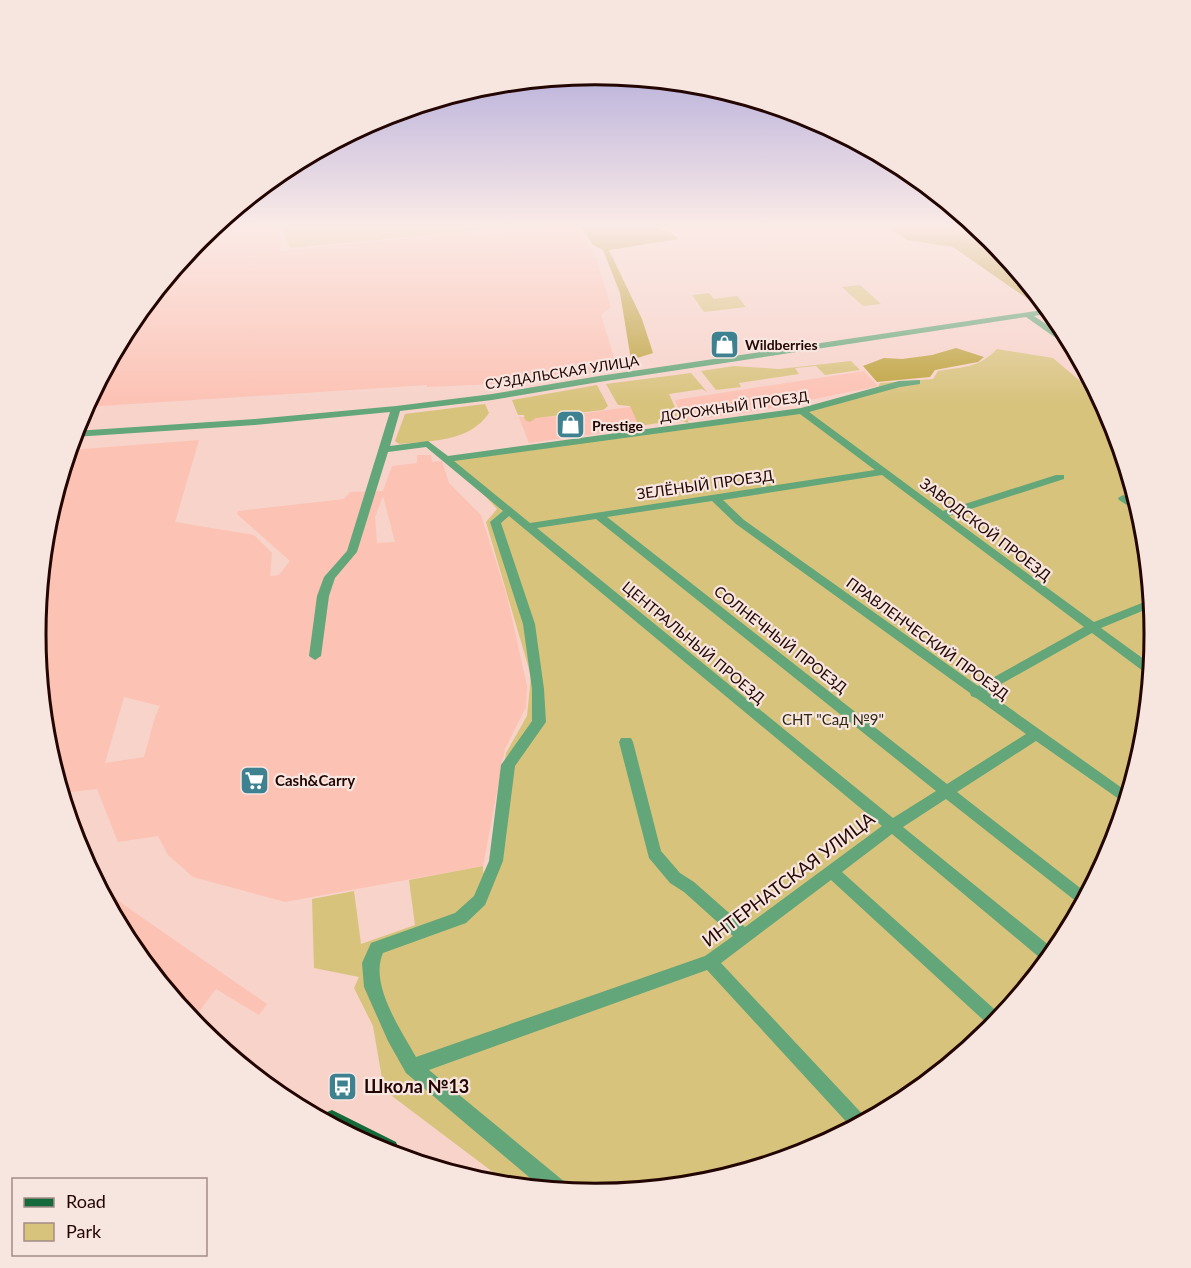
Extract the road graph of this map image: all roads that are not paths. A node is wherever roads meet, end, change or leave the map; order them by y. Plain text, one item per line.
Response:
1 (1040, 313) edge
2 (1028, 315) junction
3 (1055, 333) edge
4 (916, 382) dead end
5 (396, 409) junction
6 (802, 411) junction
7 (85, 433) edge
8 (385, 449) junction
9 (446, 459) junction
10 (885, 472) junction
11 (1060, 477) dead end
12 (715, 498) junction
13 (1123, 498) dead end
14 (1128, 501) edge
15 (510, 511) junction
16 (598, 515) junction
17 (941, 515) junction
18 (529, 526) junction
19 (1143, 607) edge
20 (1094, 627) junction
21 (315, 656) dead end
22 (1143, 665) edge
23 (976, 693) junction
24 (1035, 735) junction
25 (626, 742) dead end
26 (946, 790) junction
27 (1120, 794) edge
28 (891, 827) junction
29 (831, 871) junction
30 (1078, 895) edge
31 (744, 936) junction
32 (1043, 951) edge
33 (710, 962) junction
34 (990, 1016) edge
35 (412, 1067) junction
36 (854, 1118) edge
37 (548, 1181) edge

1 - 2 street, СУЗДАЛЬСКАЯ УЛИЦА
2 - 3 street
2 - 5 street, СУЗДАЛЬСКАЯ УЛИЦА
4 - 6 street, ДОРОЖНЫЙ ПРОЕЗД
5 - 7 street, СУЗДАЛЬСКАЯ УЛИЦА
5 - 8 street
6 - 9 street, ДОРОЖНЫЙ ПРОЕЗД
6 - 10 street, ЗАВОДСКОЙ ПРОЕЗД
8 - 9 street, ЦЕНТРАЛЬНЫЙ ПРОЕЗД
8 - 21 street
9 - 15 street, ЦЕНТРАЛЬНЫЙ ПРОЕЗД
10 - 12 street, ЗЕЛЁНЫЙ ПРОЕЗД
10 - 17 street, ЗАВОДСКОЙ ПРОЕЗД
11 - 17 street
12 - 16 street, ЗЕЛЁНЫЙ ПРОЕЗД
12 - 23 street, ПРАВЛЕНЧЕСКИЙ ПРОЕЗД
13 - 14 street
15 - 18 street, ЦЕНТРАЛЬНЫЙ ПРОЕЗД
15 - 35 street
16 - 18 street, ЗЕЛЁНЫЙ ПРОЕЗД
16 - 26 street, СОЛНЕЧНЫЙ ПРОЕЗД
17 - 20 street, ЗАВОДСКОЙ ПРОЕЗД
18 - 28 street, ЦЕНТРАЛЬНЫЙ ПРОЕЗД
19 - 20 street
20 - 22 street, ЗАВОДСКОЙ ПРОЕЗД
20 - 23 street
23 - 24 street, ПРАВЛЕНЧЕСКИЙ ПРОЕЗД
24 - 26 street, ИНТЕРНАТСКАЯ УЛИЦА
24 - 27 street, ПРАВЛЕНЧЕСКИЙ ПРОЕЗД
25 - 31 street
26 - 28 street, ИНТЕРНАТСКАЯ УЛИЦА
26 - 30 street, СОЛНЕЧНЫЙ ПРОЕЗД
28 - 29 street, ИНТЕРНАТСКАЯ УЛИЦА
28 - 32 street, ЦЕНТРАЛЬНЫЙ ПРОЕЗД
29 - 31 street, ИНТЕРНАТСКАЯ УЛИЦА
29 - 34 street
31 - 33 street, ИНТЕРНАТСКАЯ УЛИЦА
33 - 35 street, ИНТЕРНАТСКАЯ УЛИЦА
33 - 36 street
35 - 37 street

